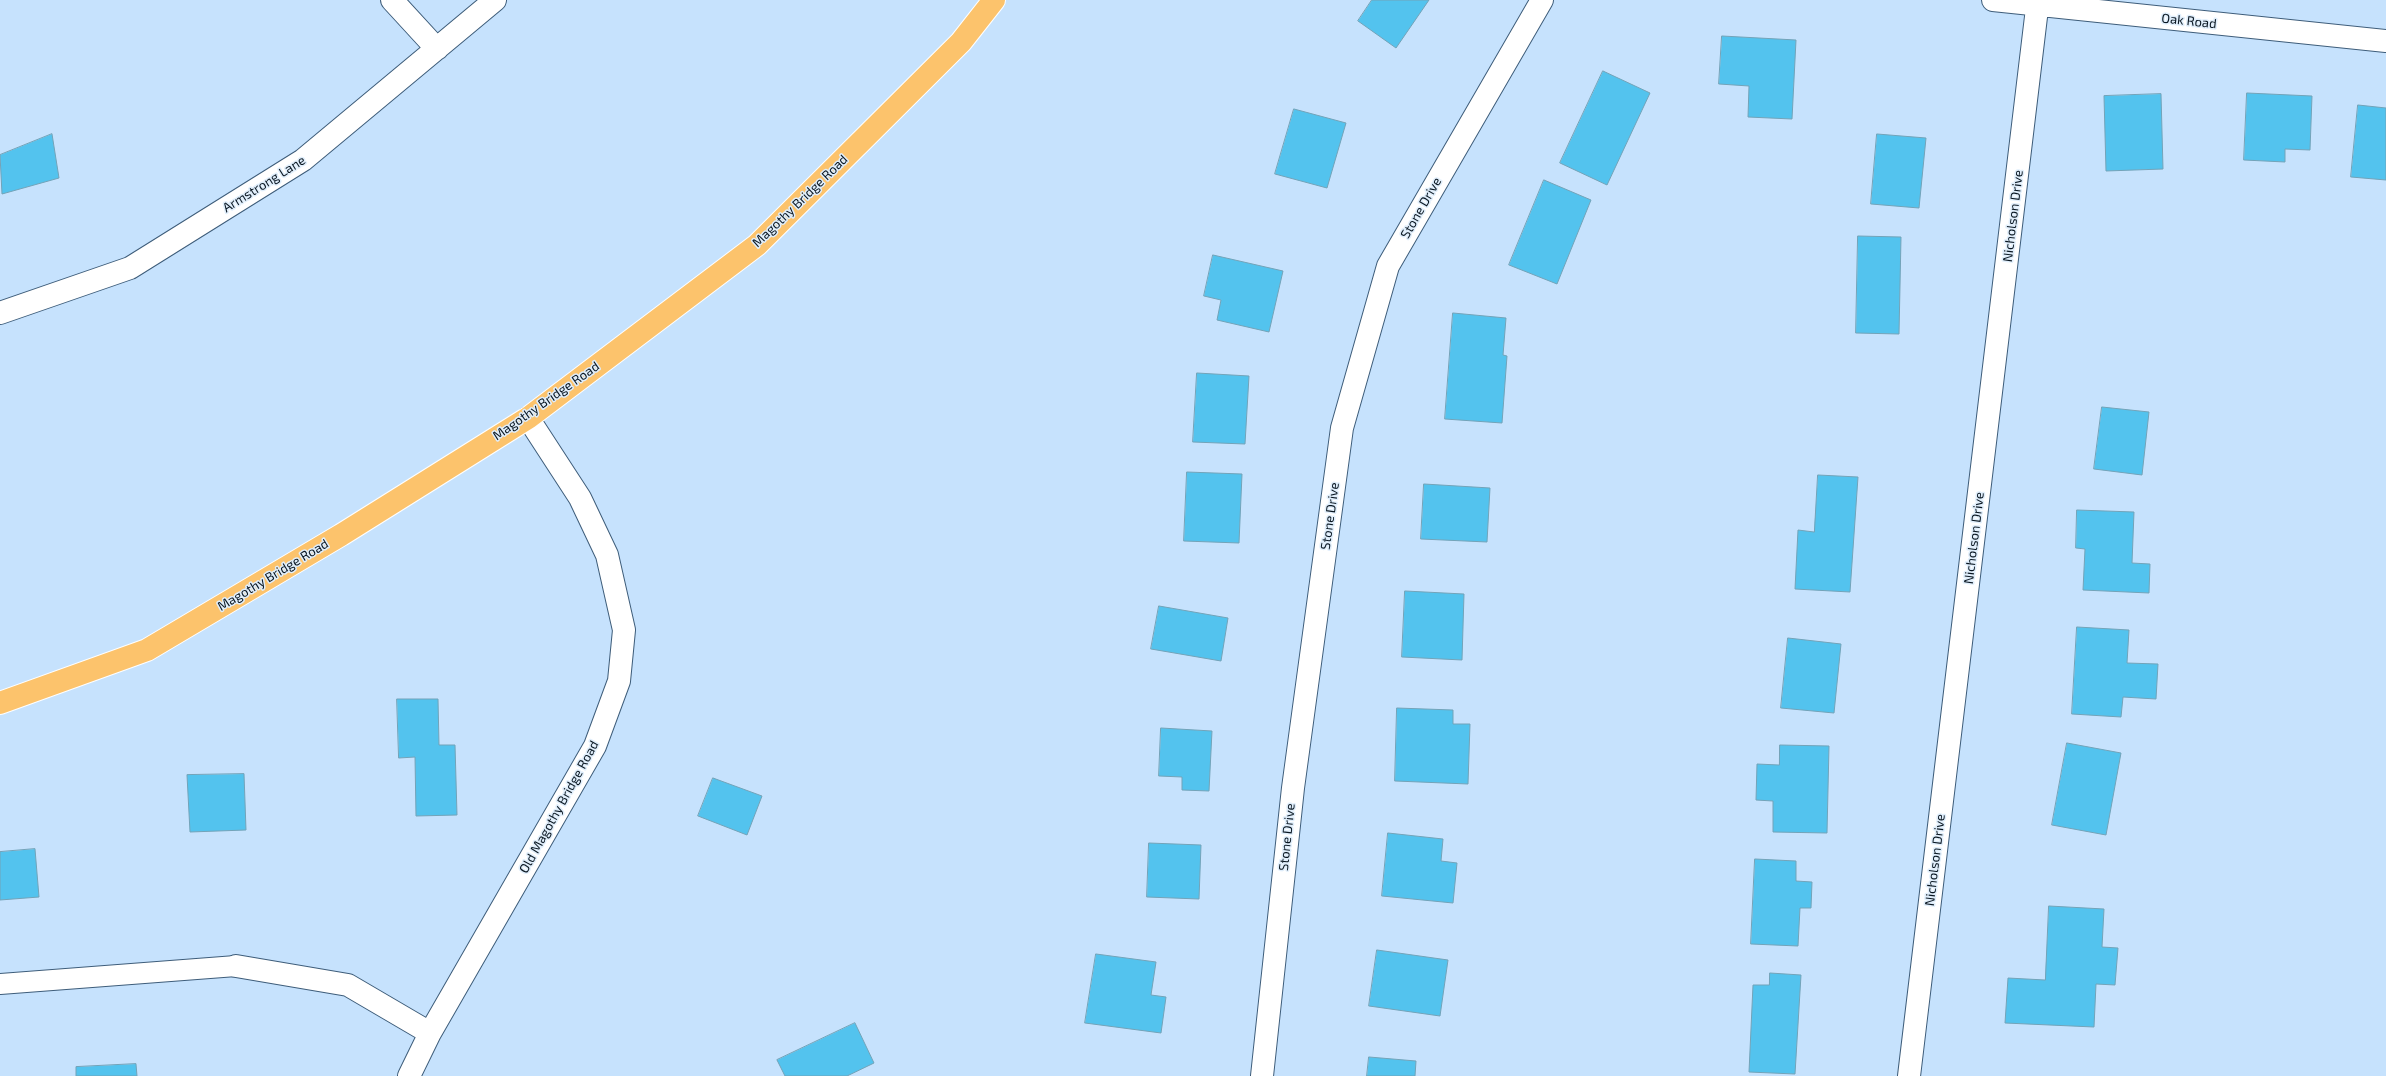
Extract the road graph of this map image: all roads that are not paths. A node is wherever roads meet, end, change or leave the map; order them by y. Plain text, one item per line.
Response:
1 (392, 0) edge
2 (495, 0) edge
3 (994, 0) edge
4 (1542, 0) edge
5 (1993, 0) edge
6 (2038, 3) edge
7 (2386, 41) edge
8 (437, 49) junction
9 (0, 313) edge
10 (528, 418) junction
11 (0, 703) edge
12 (236, 966) joint
13 (0, 984) edge
14 (430, 1033) junction
15 (409, 1076) edge
16 (1262, 1076) edge
17 (1909, 1076) edge

1 - 8 street
2 - 8 street, Armstrong Lane
3 - 10 main road, Magothy Bridge Road
4 - 16 street, Stone Drive
5 - 6 street, Oak Road
6 - 7 street, Oak Road
6 - 17 street, Nicholson Drive
8 - 9 street, Armstrong Lane
10 - 11 main road, Magothy Bridge Road
10 - 14 street, Old Magothy Bridge Road
12 - 13 lane
12 - 14 street
14 - 15 street, Old Magothy Bridge Road

